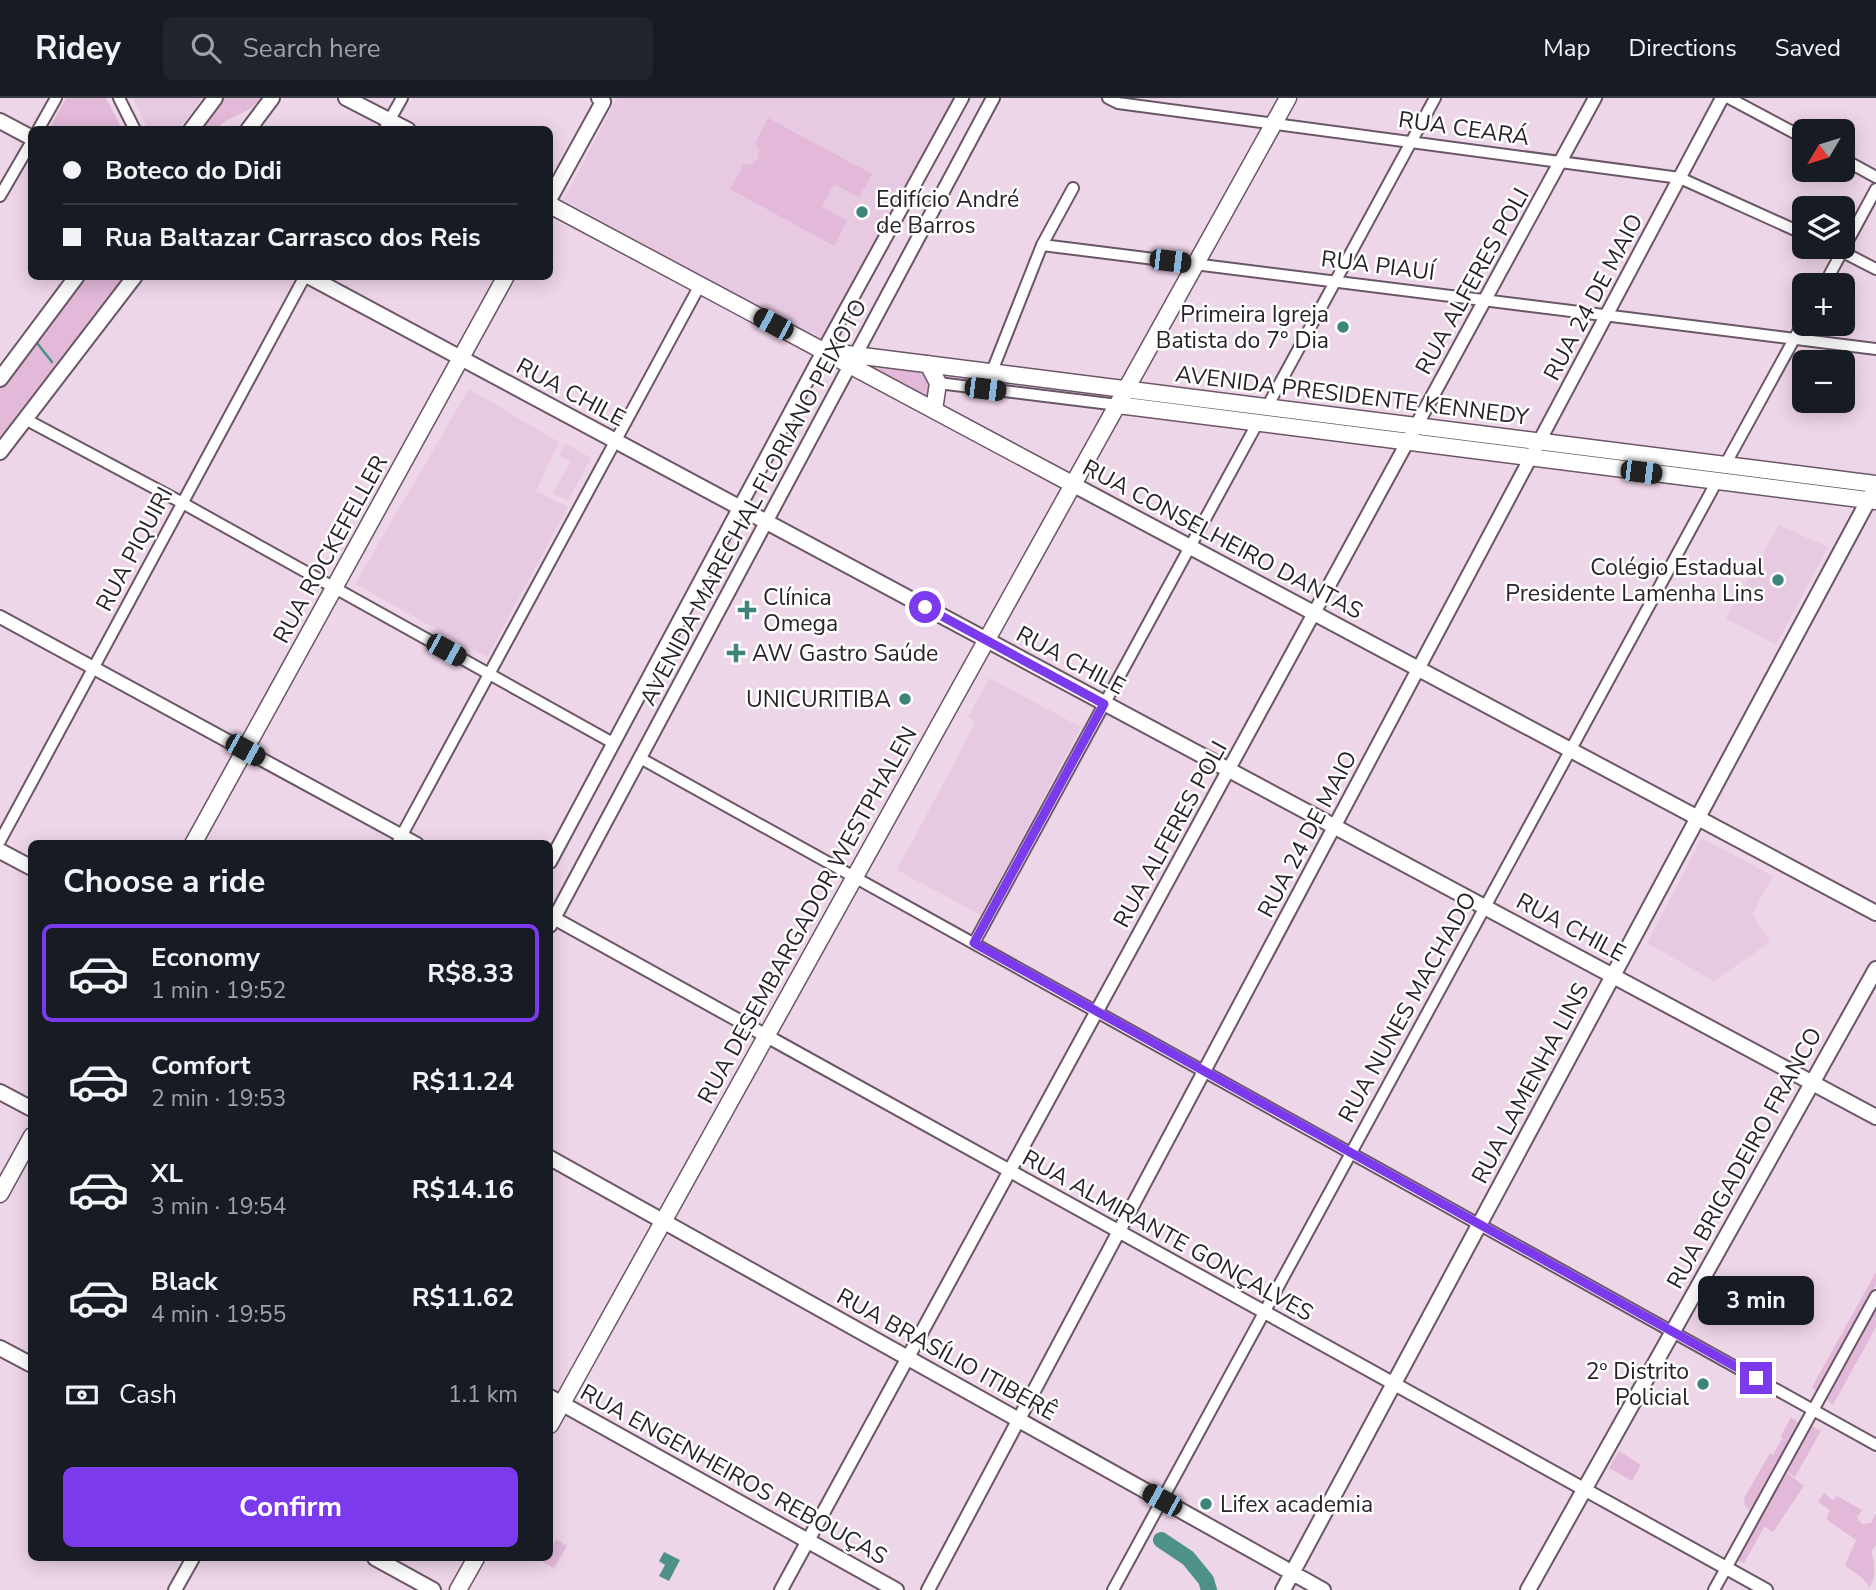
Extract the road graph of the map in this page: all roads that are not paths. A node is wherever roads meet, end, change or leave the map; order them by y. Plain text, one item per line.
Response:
1 (56, 98) edge
2 (119, 98) edge
3 (215, 98) edge
4 (272, 98) edge
5 (346, 98) edge
6 (401, 98) edge
7 (962, 98) edge
8 (993, 98) edge
9 (1288, 98) edge
10 (1435, 98) edge
11 (1595, 98) edge
12 (1722, 98) edge
13 (1729, 98) edge
14 (602, 99) edge
15 (1115, 100) edge
16 (0, 121) edge
17 (386, 124) edge
18 (1274, 124) junction
19 (40, 126) edge
20 (133, 126) edge
21 (194, 126) edge
22 (251, 126) edge
23 (1792, 132) edge
24 (28, 138) edge
25 (28, 147) edge
26 (1560, 162) junction
27 (1855, 166) edge
28 (1876, 177) edge
29 (1680, 178) junction
30 (1073, 188) dead end
31 (1876, 189) edge
32 (553, 192) edge
33 (0, 196) edge
34 (553, 207) edge
35 (1855, 222) edge
36 (1792, 229) edge
37 (1042, 245) junction
38 (1855, 258) edge
39 (1196, 264) junction
40 (1876, 269) edge
41 (74, 280) edge
42 (132, 280) edge
43 (304, 280) edge
44 (313, 280) edge
45 (504, 280) edge
46 (1335, 281) junction
47 (699, 285) junction
48 (1485, 300) junction
49 (1607, 316) junction
50 (1796, 336) edge
51 (1795, 339) junction
52 (1876, 349) edge
53 (823, 351) junction
54 (461, 359) junction
55 (853, 360) junction
56 (929, 364) junction
57 (990, 372) junction
58 (0, 379) edge
59 (938, 383) junction
60 (985, 389) junction
61 (1126, 389) junction
62 (1216, 401) junction
63 (1118, 405) junction
64 (1267, 407) junction
65 (934, 410) junction
66 (1348, 417) junction
67 (1214, 418) junction
68 (25, 419) junction
69 (1258, 422) junction
70 (1416, 426) junction
71 (1344, 434) junction
72 (616, 442) junction
73 (1408, 442) junction
74 (1539, 442) junction
75 (1602, 450) junction
76 (0, 452) edge
77 (1531, 458) junction
78 (1591, 465) junction
79 (1725, 466) junction
80 (1717, 481) junction
81 (1074, 485) junction
82 (1874, 493) edge
83 (183, 503) junction
84 (738, 507) junction
85 (766, 522) junction
86 (1190, 547) junction
87 (335, 588) junction
88 (1314, 613) junction
89 (0, 617) edge
90 (986, 640) junction
91 (93, 668) junction
92 (1419, 669) junction
93 (490, 674) junction
94 (1104, 704) junction
95 (613, 743) junction
96 (245, 750) junction
97 (1571, 750) junction
98 (640, 758) junction
99 (1229, 770) junction
100 (1698, 818) junction
101 (1335, 827) junction
102 (399, 839) edge
103 (195, 840) edge
104 (0, 841) edge
105 (0, 850) edge
106 (553, 856) edge
107 (28, 866) edge
108 (854, 877) junction
109 (1485, 907) junction
110 (1876, 913) edge
111 (553, 916) edge
112 (553, 921) edge
113 (974, 943) junction
114 (1876, 969) edge
115 (1613, 976) junction
116 (1097, 1012) junction
117 (766, 1036) junction
118 (1204, 1072) junction
119 (1812, 1083) junction
120 (0, 1092) edge
121 (28, 1108) edge
122 (1876, 1117) edge
123 (28, 1143) edge
124 (1351, 1153) junction
125 (553, 1160) edge
126 (1010, 1171) junction
127 (0, 1194) edge
128 (663, 1221) junction
129 (1479, 1225) junction
130 (1119, 1232) junction
131 (1876, 1296) edge
132 (1264, 1313) junction
133 (1673, 1332) junction
134 (0, 1348) edge
135 (908, 1358) junction
136 (28, 1363) edge
137 (1393, 1384) junction
138 (555, 1401) edge
139 (1813, 1410) junction
140 (1019, 1420) junction
141 (1876, 1445) edge
142 (1584, 1490) junction
143 (1162, 1500) junction
144 (808, 1541) junction
145 (191, 1561) edge
146 (380, 1561) edge
147 (474, 1561) edge
148 (1726, 1568) junction
149 (1292, 1573) junction
150 (176, 1590) edge
151 (433, 1590) edge
152 (458, 1590) edge
153 (781, 1590) edge
154 (896, 1590) edge
155 (928, 1590) edge
156 (1114, 1590) edge
157 (1283, 1590) edge
158 (1323, 1590) edge
159 (1528, 1590) edge
160 (1714, 1590) edge
161 (1766, 1590) edge

1 - 19 street
2 - 20 street
3 - 21 main road
4 - 22 main road
5 - 17 main road
6 - 17 street
7 - 53 street, AVENIDA MARECHAL FLORIANO PEIXOTO
8 - 55 street, AVENIDA MARECHAL FLORIANO PEIXOTO
9 - 18 main road, RUA DESEMBARGADOR WESTPHALEN
10 - 46 street
11 - 26 street, RUA ALFERES POLI
12 - 29 street, RUA 24 DE MAIO
13 - 23 street
14 - 32 main road
15 - 18 street, RUA CEARÁ
16 - 24 main road
18 - 26 street, RUA CEARÁ
18 - 39 main road, RUA DESEMBARGADOR WESTPHALEN
25 - 33 street
26 - 29 street, RUA CEARÁ
26 - 48 street, RUA ALFERES POLI
27 - 28 street
29 - 36 street, RUA CEARÁ
29 - 49 street, RUA 24 DE MAIO
30 - 37 street
31 - 35 street
34 - 47 main road, RUA CONSELHEIRO DANTAS
37 - 39 street, RUA PIAUÍ
37 - 57 street
38 - 40 street
39 - 46 street, RUA PIAUÍ
39 - 61 main road, RUA DESEMBARGADOR WESTPHALEN
41 - 58 main road
42 - 68 main road
43 - 83 street, RUA PIQUIRI
44 - 54 main road, RUA CHILE
45 - 54 main road, RUA ROCKEFELLER
46 - 48 street, RUA PIAUÍ
46 - 64 street
47 - 53 main road, RUA CONSELHEIRO DANTAS
47 - 72 street
48 - 49 street, RUA PIAUÍ
48 - 70 street, RUA ALFERES POLI
49 - 51 street, RUA PIAUÍ
49 - 74 street, RUA 24 DE MAIO
50 - 51 street
51 - 52 street, RUA PIAUÍ
51 - 79 street
53 - 55 main road, RUA CONSELHEIRO DANTAS
53 - 84 street, AVENIDA MARECHAL FLORIANO PEIXOTO
54 - 72 main road, RUA CHILE
54 - 87 main road, RUA ROCKEFELLER
55 - 56 main road, AVENIDA PRESIDENTE KENNEDY
55 - 65 main road, RUA CONSELHEIRO DANTAS
55 - 85 street, AVENIDA MARECHAL FLORIANO PEIXOTO
56 - 57 main road, AVENIDA PRESIDENTE KENNEDY
56 - 59 main road
57 - 60 street
57 - 61 main road, AVENIDA PRESIDENTE KENNEDY
59 - 60 street, AVENIDA PRESIDENTE KENNEDY
59 - 65 main road
60 - 63 street, AVENIDA PRESIDENTE KENNEDY
61 - 62 main road, AVENIDA PRESIDENTE KENNEDY
61 - 63 main road, RUA DESEMBARGADOR WESTPHALEN
62 - 64 main road, AVENIDA PRESIDENTE KENNEDY
62 - 67 main road
63 - 67 main road, AVENIDA PRESIDENTE KENNEDY
63 - 81 main road, RUA DESEMBARGADOR WESTPHALEN
64 - 66 main road, AVENIDA PRESIDENTE KENNEDY
65 - 81 main road, RUA CONSELHEIRO DANTAS
66 - 70 main road, AVENIDA PRESIDENTE KENNEDY
66 - 71 main road
67 - 69 main road, AVENIDA PRESIDENTE KENNEDY
68 - 76 main road
68 - 83 street
69 - 71 main road, AVENIDA PRESIDENTE KENNEDY
69 - 86 street
70 - 73 street, RUA ALFERES POLI
70 - 74 main road, AVENIDA PRESIDENTE KENNEDY
71 - 73 main road, AVENIDA PRESIDENTE KENNEDY
72 - 84 main road, RUA CHILE
72 - 93 street
73 - 77 main road, AVENIDA PRESIDENTE KENNEDY
73 - 88 street, RUA ALFERES POLI
74 - 75 main road, AVENIDA PRESIDENTE KENNEDY
74 - 77 street, RUA 24 DE MAIO
75 - 78 main road
75 - 79 main road, AVENIDA PRESIDENTE KENNEDY
77 - 78 main road, AVENIDA PRESIDENTE KENNEDY
77 - 92 street, RUA 24 DE MAIO
78 - 80 main road, AVENIDA PRESIDENTE KENNEDY
79 - 82 main road, AVENIDA PRESIDENTE KENNEDY
80 - 82 main road, AVENIDA PRESIDENTE KENNEDY
80 - 97 street, RUA NUNES MACHADO
81 - 86 main road, RUA CONSELHEIRO DANTAS
81 - 90 main road, RUA DESEMBARGADOR WESTPHALEN
82 - 100 main road, RUA LAMENHA LINS
83 - 87 street
83 - 91 street, RUA PIQUIRI
84 - 85 main road, RUA CHILE
84 - 95 street, AVENIDA MARECHAL FLORIANO PEIXOTO
85 - 90 main road, RUA CHILE
85 - 98 street, AVENIDA MARECHAL FLORIANO PEIXOTO
86 - 88 main road, RUA CONSELHEIRO DANTAS
86 - 94 street
87 - 93 street
87 - 96 main road, RUA ROCKEFELLER
88 - 92 main road, RUA CONSELHEIRO DANTAS
88 - 99 street, RUA ALFERES POLI
89 - 91 street
90 - 94 main road, RUA CHILE
90 - 108 main road, RUA DESEMBARGADOR WESTPHALEN
91 - 96 street
91 - 104 street, RUA PIQUIRI
92 - 97 main road, RUA CONSELHEIRO DANTAS
92 - 101 street, RUA 24 DE MAIO
93 - 95 street
93 - 102 street
94 - 99 main road, RUA CHILE
94 - 113 street
95 - 106 street, AVENIDA MARECHAL FLORIANO PEIXOTO
96 - 102 street
96 - 103 main road, RUA ROCKEFELLER
97 - 100 main road, RUA CONSELHEIRO DANTAS
97 - 109 street, RUA NUNES MACHADO
98 - 108 street
98 - 111 street, AVENIDA MARECHAL FLORIANO PEIXOTO
99 - 101 main road, RUA CHILE
99 - 116 street, RUA ALFERES POLI
100 - 110 main road, RUA CONSELHEIRO DANTAS
100 - 115 main road, RUA LAMENHA LINS
101 - 109 main road, RUA CHILE
101 - 118 street, RUA 24 DE MAIO
105 - 107 main road
108 - 113 street
108 - 117 main road, RUA DESEMBARGADOR WESTPHALEN
109 - 115 main road, RUA CHILE
109 - 124 street, RUA NUNES MACHADO
112 - 117 street, RUA ALMIRANTE GONÇALVES
113 - 116 street
114 - 119 main road, RUA BRIGADEIRO FRANCO
115 - 119 main road, RUA CHILE
115 - 129 main road, RUA LAMENHA LINS
116 - 118 street
116 - 126 street, RUA ALFERES POLI
117 - 126 street, RUA ALMIRANTE GONÇALVES
117 - 128 main road, RUA DESEMBARGADOR WESTPHALEN
118 - 124 street
118 - 130 street, RUA 24 DE MAIO
119 - 122 main road, RUA CHILE
119 - 133 main road, RUA BRIGADEIRO FRANCO
120 - 121 main road
123 - 127 main road
124 - 129 street
124 - 132 street, RUA NUNES MACHADO
125 - 128 main road, RUA BRASÍLIO ITIBERÊ
126 - 130 street, RUA ALMIRANTE GONÇALVES
126 - 135 street, RUA ALFERES POLI
128 - 135 main road, RUA BRASÍLIO ITIBERÊ
128 - 138 main road, RUA DESEMBARGADOR WESTPHALEN
129 - 133 street
129 - 137 main road, RUA LAMENHA LINS
130 - 132 street, RUA ALMIRANTE GONÇALVES
130 - 140 street, RUA 24 DE MAIO
131 - 139 street
132 - 137 street, RUA ALMIRANTE GONÇALVES
132 - 143 street, RUA NUNES MACHADO
133 - 139 street
133 - 142 main road, RUA BRIGADEIRO FRANCO
134 - 136 main road
135 - 140 main road, RUA BRASÍLIO ITIBERÊ
135 - 144 street, RUA ALFERES POLI
137 - 142 street, RUA ALMIRANTE GONÇALVES
137 - 149 main road, RUA LAMENHA LINS
138 - 144 main road, RUA ENGENHEIROS REBOUÇAS
139 - 141 street
139 - 148 street
140 - 143 main road, RUA BRASÍLIO ITIBERÊ
140 - 155 street, RUA 24 DE MAIO
142 - 148 street, RUA ALMIRANTE GONÇALVES
142 - 159 main road, RUA BRIGADEIRO FRANCO
143 - 149 main road, RUA BRASÍLIO ITIBERÊ
143 - 156 street, RUA NUNES MACHADO
144 - 153 street, RUA ALFERES POLI
144 - 154 main road, RUA ENGENHEIROS REBOUÇAS
145 - 150 street
146 - 151 main road
147 - 152 main road
148 - 160 street
148 - 161 street, RUA ALMIRANTE GONÇALVES
149 - 157 main road, RUA LAMENHA LINS
149 - 158 main road, RUA BRASÍLIO ITIBERÊ

